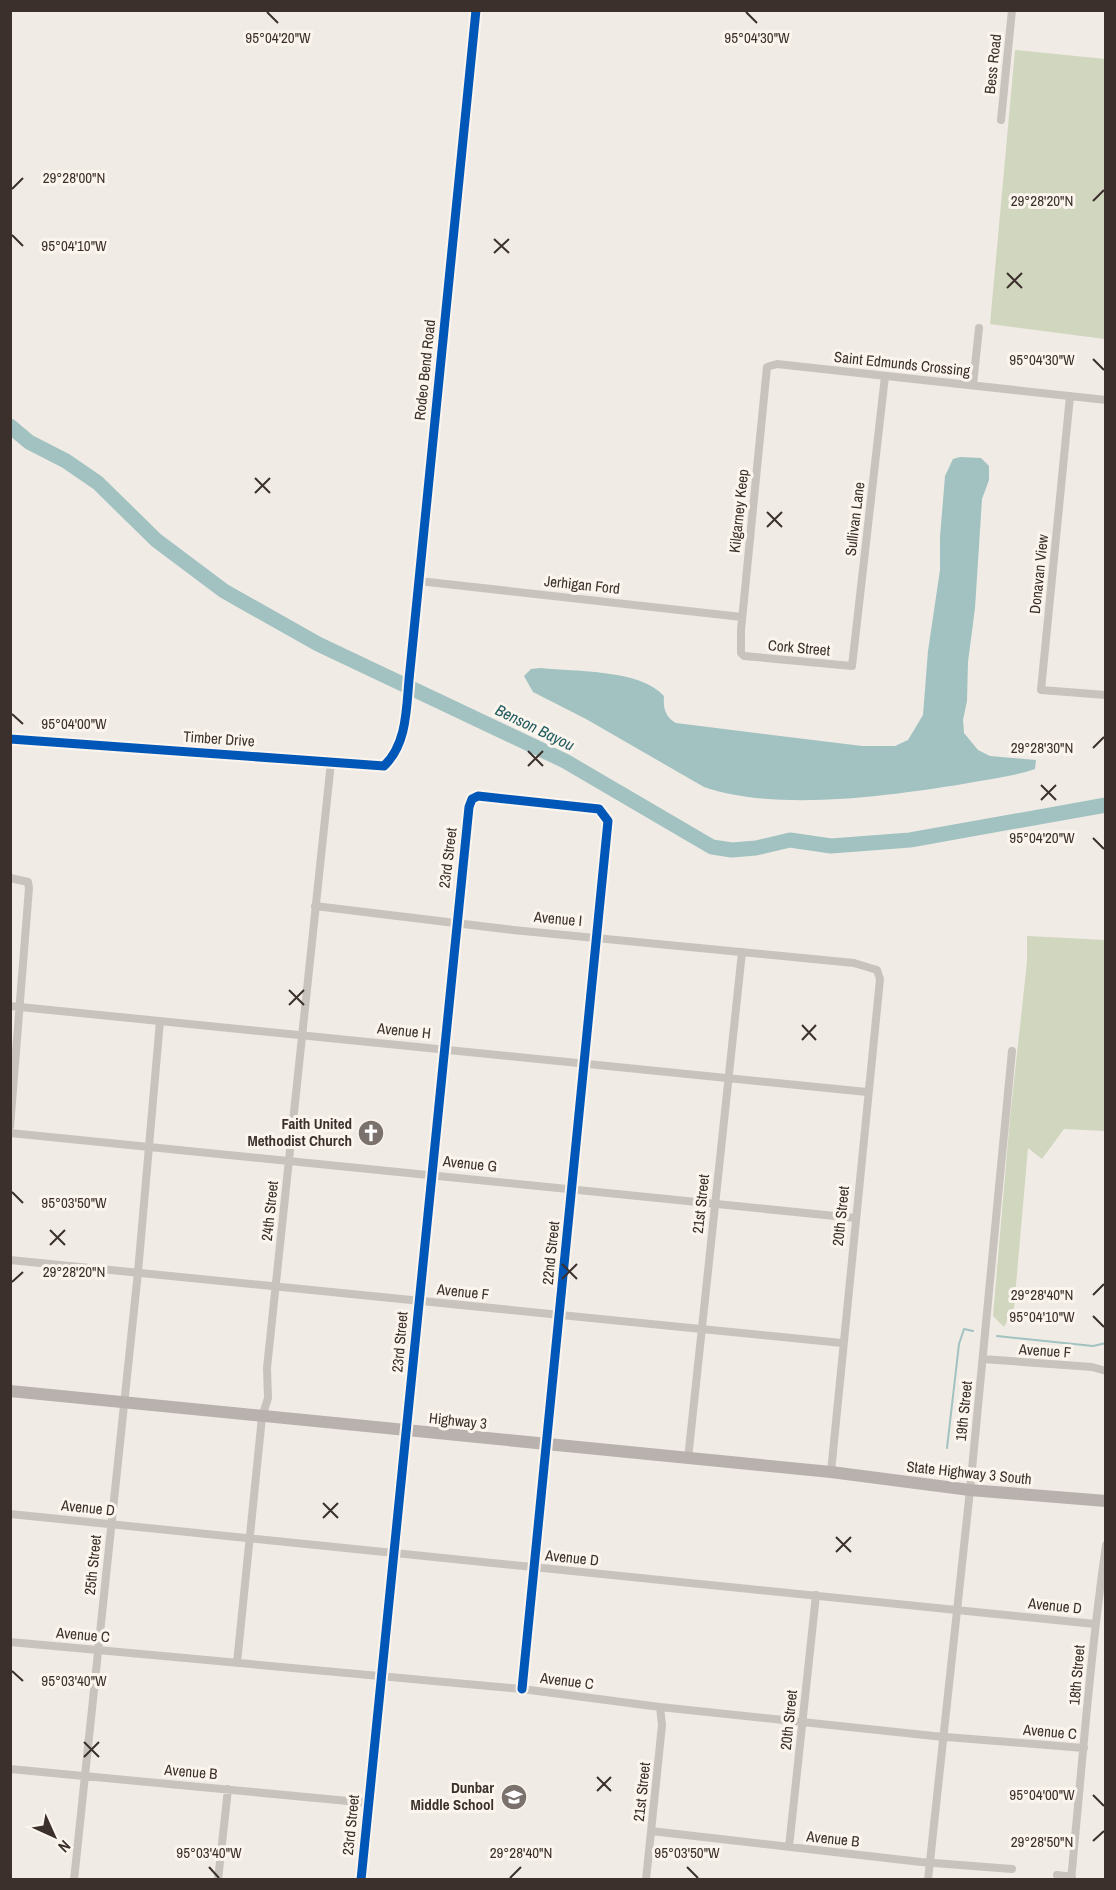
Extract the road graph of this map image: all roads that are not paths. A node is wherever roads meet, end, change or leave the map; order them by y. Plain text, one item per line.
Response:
1 (476, 10) edge
2 (1012, 10) edge
3 (1000, 120) dead end
4 (979, 328) dead end
5 (767, 367) joint
6 (885, 376) junction
7 (973, 385) junction
8 (1070, 396) junction
9 (1106, 400) edge
10 (419, 581) junction
11 (742, 616) junction
12 (744, 656) joint
13 (852, 666) joint
14 (1106, 695) edge
15 (404, 732) joint
16 (10, 739) edge
17 (331, 762) junction
18 (469, 807) joint
19 (10, 878) edge
20 (315, 906) junction
21 (455, 923) junction
22 (597, 938) junction
23 (742, 952) junction
24 (870, 968) joint
25 (15, 1006) edge
26 (160, 1021) junction
27 (301, 1036) junction
28 (442, 1050) junction
29 (1012, 1051) dead end
30 (585, 1065) junction
31 (728, 1079) junction
32 (867, 1092) junction
33 (10, 1127) edge
34 (10, 1133) edge
35 (149, 1147) junction
36 (288, 1161) junction
37 (431, 1175) junction
38 (572, 1190) junction
39 (715, 1204) junction
40 (855, 1218) junction
41 (10, 1260) edge
42 (138, 1272) junction
43 (276, 1286) junction
44 (419, 1301) junction
45 (560, 1315) junction
46 (702, 1328) junction
47 (842, 1343) junction
48 (983, 1359) junction
49 (1106, 1371) edge
50 (10, 1391) edge
51 (124, 1403) junction
52 (262, 1417) junction
53 (407, 1431) junction
54 (547, 1445) junction
55 (688, 1459) junction
56 (831, 1472) junction
57 (970, 1490) junction
58 (1106, 1501) edge
59 (10, 1514) edge
60 (111, 1524) junction
61 (250, 1538) junction
62 (1106, 1545) edge
63 (395, 1553) junction
64 (534, 1568) junction
65 (816, 1595) junction
66 (957, 1610) junction
67 (1095, 1624) junction
68 (10, 1642) edge
69 (98, 1650) junction
70 (237, 1663) junction
71 (382, 1678) junction
72 (522, 1689) junction
73 (660, 1707) junction
74 (802, 1722) junction
75 (944, 1737) junction
76 (1084, 1748) junction
77 (10, 1769) edge
78 (85, 1776) junction
79 (228, 1789) junction
80 (369, 1803) junction
81 (651, 1831) junction
82 (789, 1847) junction
83 (930, 1863) junction
84 (1012, 1869) dead end
85 (1057, 1875) dead end
86 (1072, 1878) edge
87 (74, 1880) edge
88 (218, 1880) edge
89 (361, 1880) edge
90 (646, 1880) edge
91 (928, 1880) edge

1 - 10 street, Rodeo Bend Road
2 - 3 street, Bess Road
4 - 7 street
5 - 6 street, Saint Edmunds Crossing
5 - 11 street, Kilgarney Keep
6 - 7 street, Saint Edmunds Crossing
6 - 13 street, Sullivan Lane
7 - 8 street, Saint Edmunds Crossing
8 - 9 street, Saint Edmunds Crossing
8 - 14 street, Donavan View
10 - 11 street, Jerhigan Ford
10 - 15 street, Rodeo Bend Road
11 - 12 street, Kilgarney Keep
12 - 13 street, Cork Street
15 - 17 street, Timber Drive
16 - 17 street, Timber Drive
17 - 20 street, 24th Street
18 - 21 street, 23rd Street
18 - 22 street, 22nd Street
19 - 25 street
20 - 21 street, Avenue I
20 - 27 street, 24th Street
21 - 22 street, Avenue I
21 - 28 street, 23rd Street
22 - 23 street, Avenue I
22 - 30 street, 22nd Street
23 - 24 street, Avenue I
23 - 31 street, 21st Street
24 - 32 street, 20th Street
25 - 26 street, Avenue H
25 - 33 street
26 - 27 street, Avenue H
26 - 35 street, 25th Street
27 - 28 street, Avenue H
27 - 36 street, 24th Street
28 - 30 street, Avenue H
28 - 37 street, 23rd Street
29 - 48 street, 19th Street
30 - 31 street, Avenue H
30 - 38 street, 22nd Street
31 - 32 street, Avenue H
31 - 39 street, 21st Street
32 - 40 street, 20th Street
34 - 35 street, Avenue G
35 - 36 street, Avenue G
35 - 42 street, 25th Street
36 - 37 street, Avenue G
36 - 43 street, 24th Street
37 - 38 street, Avenue G
37 - 44 street, 23rd Street
38 - 39 street, Avenue G
38 - 45 street, 22nd Street
39 - 40 street, Avenue G
39 - 46 street, 21st Street
40 - 47 street, 20th Street
41 - 42 street, Avenue F
42 - 43 street, Avenue F
42 - 51 street, 25th Street
43 - 44 street, Avenue F
43 - 52 street, 24th Street
44 - 45 street, Avenue F
44 - 53 street, 23rd Street
45 - 46 street, Avenue F
45 - 54 street, 22nd Street
46 - 47 street, Avenue F
46 - 55 street, 21st Street
47 - 56 street, 20th Street
48 - 49 street, Avenue F
48 - 57 street, 19th Street
50 - 51 main road, Highway 3
51 - 52 main road, Highway 3
51 - 60 street, 25th Street
52 - 53 main road, Highway 3
52 - 61 street, 24th Street
53 - 54 main road, Highway 3
53 - 63 street, 23rd Street
54 - 55 main road, Highway 3
54 - 64 street, 22nd Street
55 - 56 main road, Highway 3
56 - 57 main road, State Highway 3 South
57 - 58 main road, State Highway 3 South
57 - 66 street, 19th Street
59 - 60 street, Avenue D
60 - 61 street, Avenue D
60 - 69 street, 25th Street
61 - 63 street, Avenue D
61 - 70 street, 24th Street
62 - 67 street, 18th Street
63 - 64 street, Avenue D
63 - 71 street, 23rd Street
64 - 65 street, Avenue D
64 - 72 street, 22nd Street
65 - 66 street, Avenue D
65 - 74 street, 20th Street
66 - 67 street, Avenue D
66 - 75 street, 19th Street
67 - 76 street, 18th Street
68 - 69 street, Avenue C
69 - 70 street, Avenue C
69 - 78 street, 25th Street
70 - 71 street, Avenue C
71 - 72 street, Avenue C
71 - 80 street, 23rd Street
72 - 73 street, Avenue C
73 - 74 street, Avenue C
73 - 81 street, 21st Street
74 - 75 street, Avenue C
74 - 82 street, 20th Street
75 - 76 street, Avenue C
75 - 83 street, 19th Street
76 - 86 street, 18th Street
77 - 78 street, Avenue B
78 - 79 street, Avenue B
78 - 87 street, 25th Street
79 - 80 street, Avenue B
79 - 88 street
80 - 89 street, 23rd Street
81 - 82 street, Avenue B
81 - 90 street, 21st Street
82 - 83 street, Avenue B
83 - 84 street, Avenue B
83 - 91 street, 19th Street
85 - 86 street

